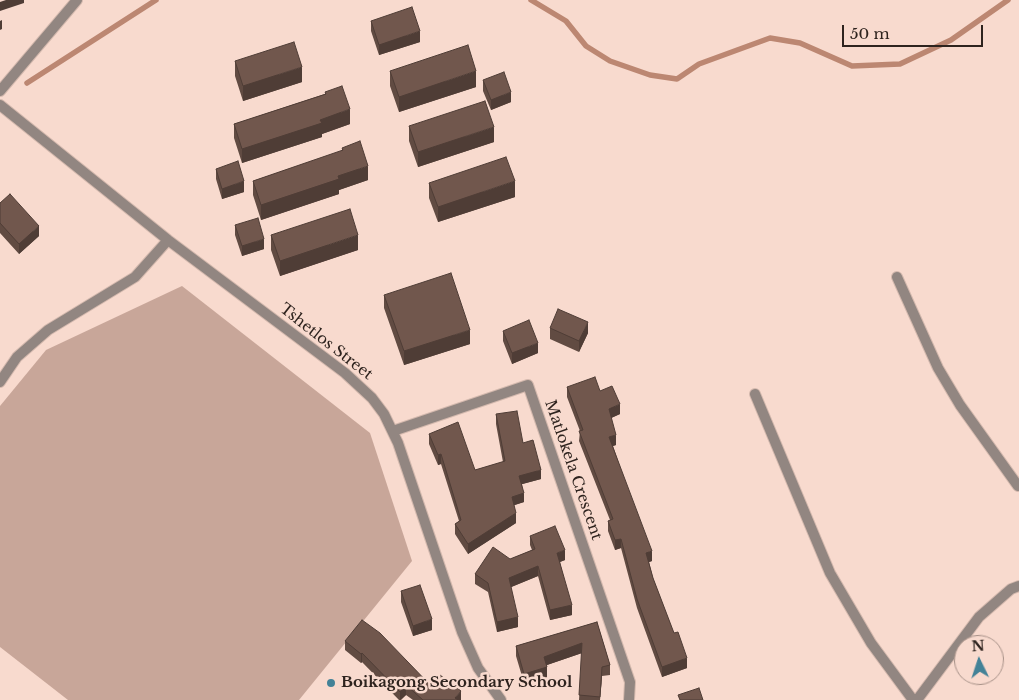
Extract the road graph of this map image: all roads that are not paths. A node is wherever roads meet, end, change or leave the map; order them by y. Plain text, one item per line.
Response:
1 (77, 0) edge
2 (0, 90) edge
3 (0, 105) edge
4 (168, 240) junction
5 (897, 277) dead end
6 (0, 382) edge
7 (755, 394) dead end
8 (393, 431) junction
9 (1019, 486) edge
10 (1019, 586) edge
11 (502, 700) edge
12 (629, 700) edge
13 (912, 700) edge
14 (917, 700) edge

1 - 2 street
3 - 4 street, Tshetlos Street
4 - 6 street
4 - 8 street, Tshetlos Street
5 - 9 street
7 - 13 street
8 - 11 street, Tshetlos Street
8 - 12 street, Matlokela Crescent
10 - 14 street

